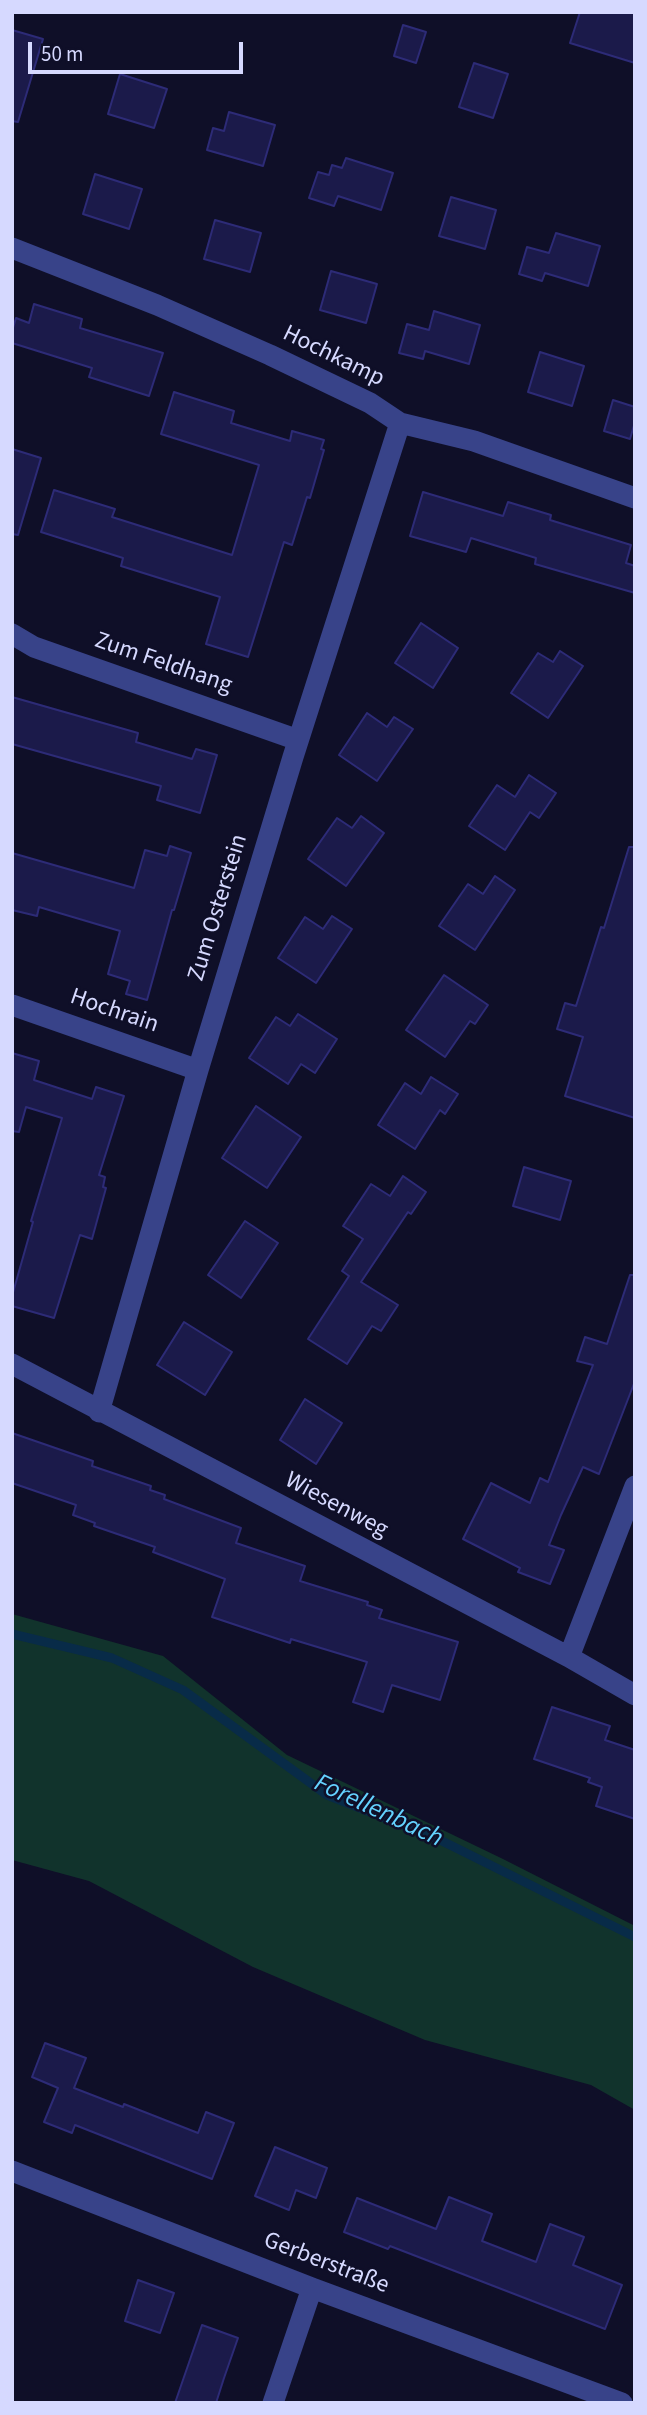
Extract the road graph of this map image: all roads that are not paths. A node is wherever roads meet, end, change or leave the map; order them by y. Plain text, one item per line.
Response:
1 (12, 248) edge
2 (400, 423) junction
3 (635, 498) edge
4 (12, 634) edge
5 (298, 740) junction
6 (12, 1005) edge
7 (198, 1070) junction
8 (12, 1364) edge
9 (99, 1412) junction
10 (635, 1486) edge
11 (569, 1657) junction
12 (635, 1695) edge
13 (12, 2171) edge
14 (312, 2288) junction
15 (274, 2403) edge
16 (622, 2403) edge

1 - 2 street, Hochkamp
2 - 3 street, Hochkamp
2 - 5 street, Zum Osterstein
4 - 5 street, Zum Feldhang
5 - 7 street, Zum Osterstein
6 - 7 street, Hochrain
7 - 9 street, Zum Osterstein
8 - 9 street, Wiesenweg
9 - 11 street, Wiesenweg
10 - 11 street
11 - 12 street, Wiesenweg
13 - 14 street, Gerberstraße
14 - 15 street
14 - 16 street, Gerberstraße

